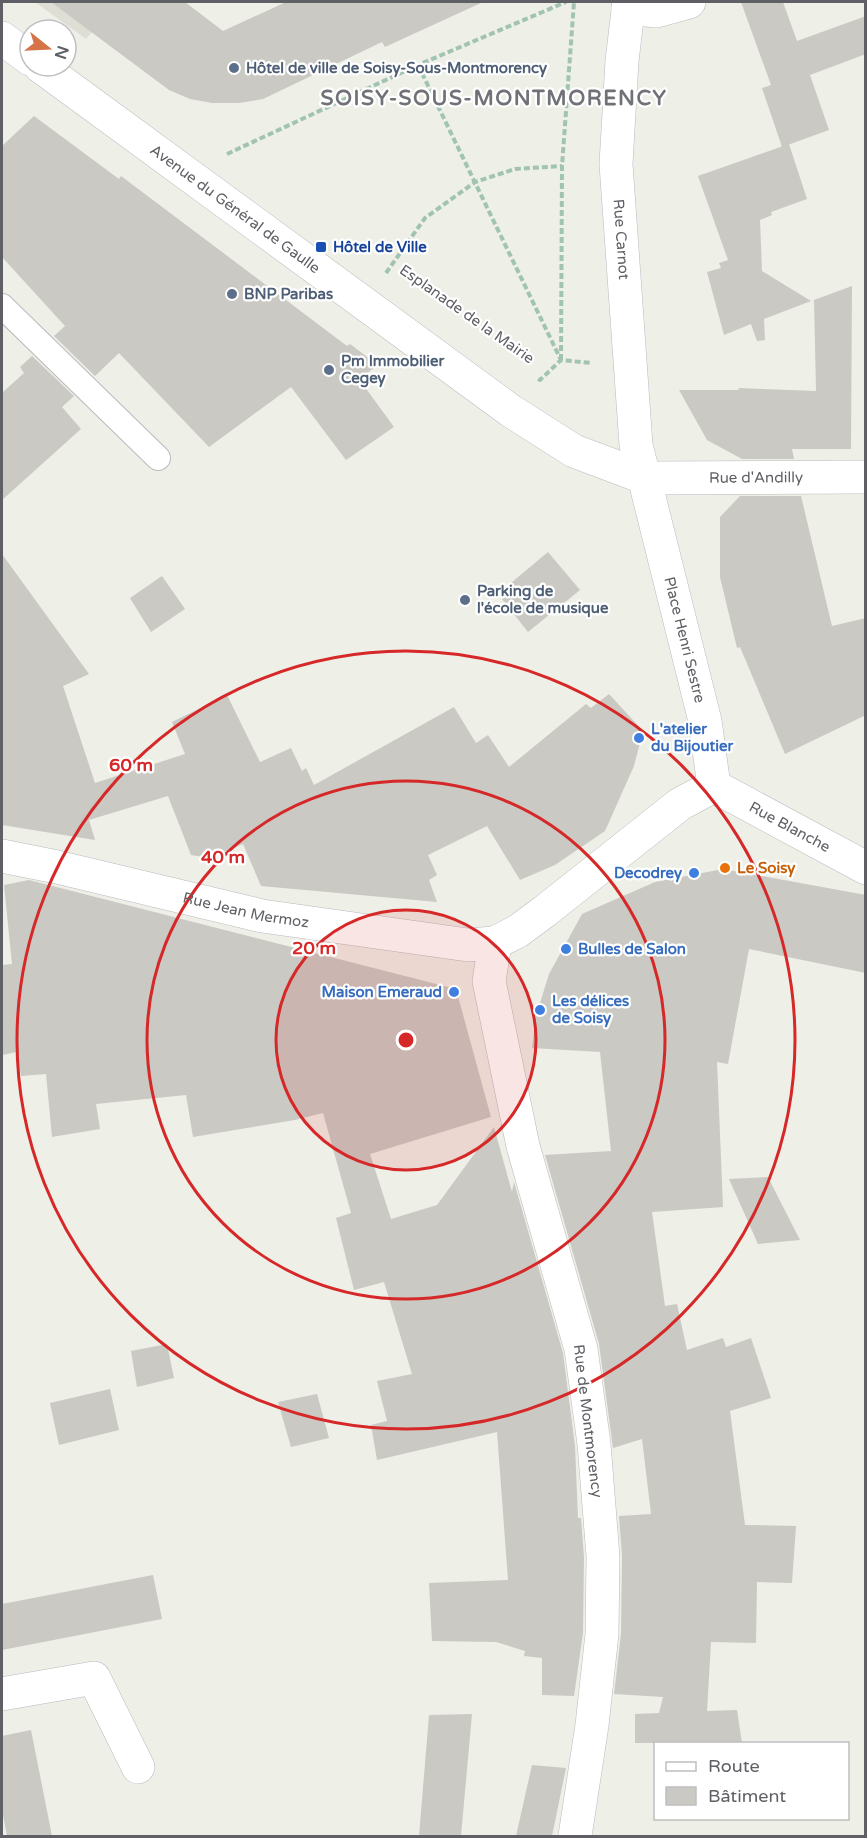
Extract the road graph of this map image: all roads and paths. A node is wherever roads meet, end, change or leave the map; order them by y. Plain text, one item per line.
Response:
1 (566, 2) edge
2 (574, 2) edge
3 (690, 2) edge
4 (629, 5) edge
5 (2, 38) edge
6 (18, 50) edge
7 (418, 65) junction
8 (56, 78) edge
9 (234, 162) dead end
10 (562, 166) junction
11 (475, 182) junction
12 (377, 266) dead end
13 (386, 273) junction
14 (396, 279) dead end
15 (2, 306) edge
16 (561, 360) junction
17 (630, 366) junction
18 (530, 373) dead end
19 (158, 458) dead end
20 (866, 477) edge
21 (646, 478) junction
22 (714, 786) junction
23 (2, 856) edge
24 (866, 868) edge
25 (495, 943) junction
26 (2, 1695) edge
27 (138, 1767) dead end
28 (574, 1836) edge

1 - 7 path
2 - 10 path
3 - 4 street
4 - 17 street, Rue Carnot
5 - 6 street
7 - 9 path
7 - 11 path, Esplanade de la Mairie
8 - 21 street, Avenue du Général de Gaulle
10 - 11 path, Esplanade de la Mairie
10 - 16 path
11 - 13 path, Esplanade de la Mairie
11 - 16 path, Esplanade de la Mairie
12 - 13 path, Esplanade de la Mairie
13 - 14 path, Esplanade de la Mairie
15 - 19 lane
16 - 17 path
16 - 18 path, Esplanade de la Mairie
17 - 21 street, Rue Carnot
20 - 21 street, Rue d'Andilly
21 - 22 street, Place Henri Sestre
22 - 24 street, Rue Blanche
22 - 25 street
23 - 25 street, Rue Jean Mermoz
25 - 28 street, Rue de Montmorency
26 - 27 street

